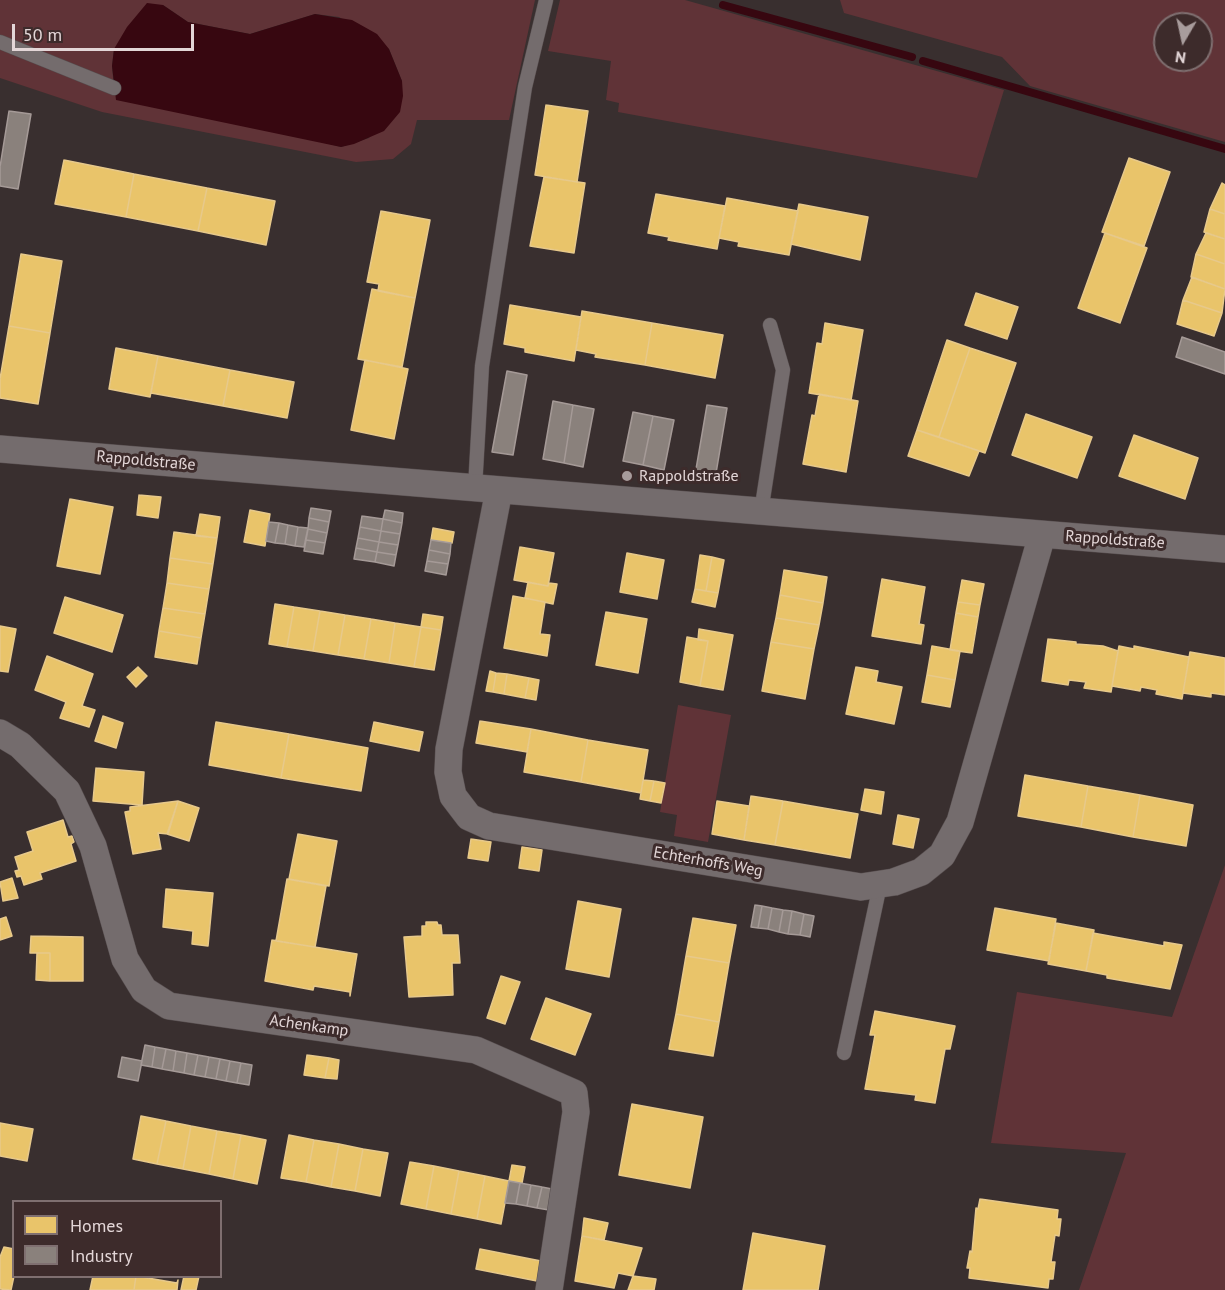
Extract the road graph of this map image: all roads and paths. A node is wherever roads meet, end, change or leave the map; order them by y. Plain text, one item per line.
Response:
1 (546, 0) edge
2 (0, 42) edge
3 (114, 88) dead end
4 (770, 325) dead end
5 (0, 449) edge
6 (487, 489) junction
7 (761, 512) junction
8 (1042, 535) junction
9 (1225, 549) edge
10 (0, 733) edge
11 (880, 885) junction
12 (844, 1053) dead end
13 (549, 1290) edge

1 - 6 lane
2 - 3 lane
4 - 7 lane
5 - 6 street, Rappoldstraße
6 - 7 street, Rappoldstraße
6 - 11 street, Echterhoffs Weg
7 - 8 street, Rappoldstraße
8 - 9 street, Rappoldstraße
8 - 11 street, Echterhoffs Weg
10 - 13 street, Achenkamp
11 - 12 lane

